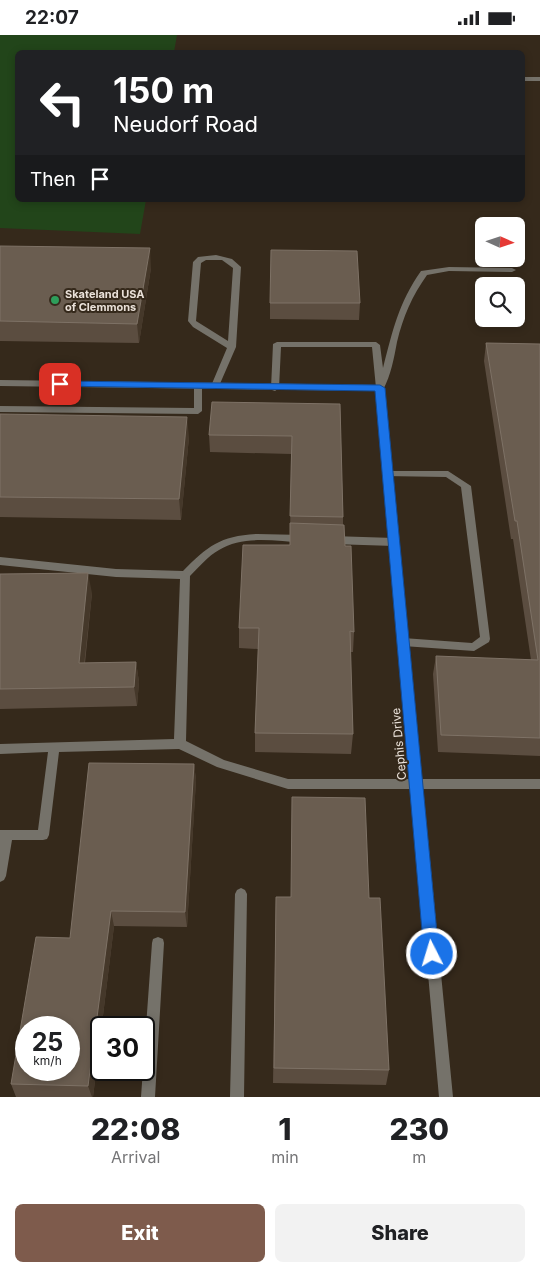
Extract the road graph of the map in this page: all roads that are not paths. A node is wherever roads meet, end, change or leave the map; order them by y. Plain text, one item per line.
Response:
1 (525, 79) edge
2 (540, 79) edge
3 (512, 269) dead end
4 (232, 347) junction
5 (0, 383) edge
6 (198, 386) junction
7 (215, 386) junction
8 (275, 388) junction
9 (380, 388) junction
10 (0, 409) edge
11 (387, 473) junction
12 (394, 541) junction
13 (0, 561) edge
14 (185, 575) junction
15 (403, 642) junction
16 (180, 744) junction
17 (54, 748) junction
18 (0, 749) edge
19 (416, 783) junction
20 (540, 784) edge
21 (4, 835) edge
22 (0, 876) edge
23 (241, 894) dead end
24 (158, 943) dead end
25 (148, 1097) edge
26 (237, 1097) edge
27 (446, 1097) edge

1 - 2 street
3 - 9 street
4 - 4 street
4 - 7 street
5 - 6 street
6 - 7 street
6 - 10 street
7 - 8 street
8 - 9 street
8 - 9 street, Cephis Drive
9 - 11 street, Cephis Drive
11 - 12 street, Cephis Drive
11 - 15 street
12 - 14 street
12 - 15 street, Cephis Drive
13 - 14 street
14 - 16 street
15 - 19 street, Cephis Drive
16 - 17 street
16 - 19 street
17 - 18 street
17 - 21 street
19 - 20 street
19 - 27 street, Cephis Drive
21 - 22 street
23 - 26 street
24 - 25 street

